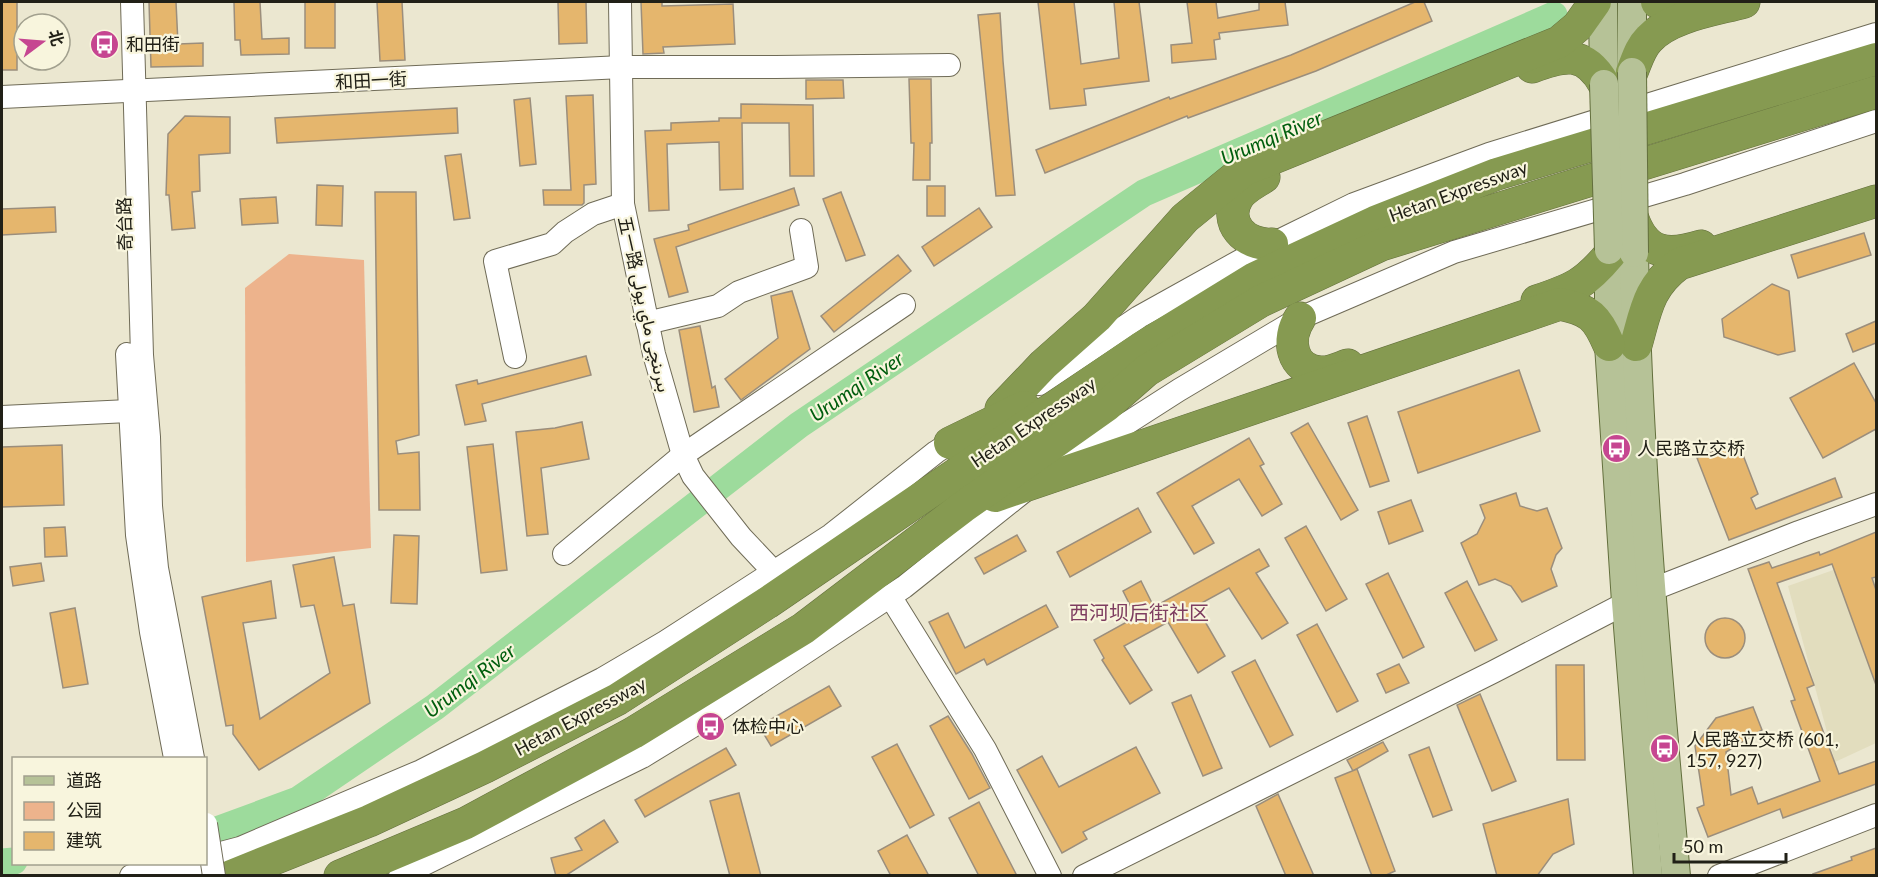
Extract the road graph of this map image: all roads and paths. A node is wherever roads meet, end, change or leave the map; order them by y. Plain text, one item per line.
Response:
1 (118, 2) edge
2 (132, 2) edge
3 (620, 2) edge
4 (1595, 2) edge
5 (1603, 2) edge
6 (1632, 2) edge
7 (1657, 2) edge
8 (1689, 2) edge
9 (1744, 2) edge
10 (1876, 34) edge
11 (1876, 59) edge
12 (949, 65) dead end
13 (622, 67) junction
14 (1632, 72) junction
15 (1604, 84) junction
16 (127, 92) junction
17 (1876, 92) edge
18 (2, 97) edge
19 (1876, 121) edge
20 (1876, 192) edge
21 (1876, 201) edge
22 (623, 204) junction
23 (1633, 219) junction
24 (801, 230) dead end
25 (1272, 244) junction
26 (1618, 252) junction
27 (904, 305) dead end
28 (1300, 318) junction
29 (647, 323) junction
30 (1622, 345) junction
31 (515, 357) dead end
32 (1122, 360) junction
33 (1001, 409) junction
34 (129, 411) junction
35 (2, 417) edge
36 (140, 441) junction
37 (950, 443) junction
38 (683, 455) junction
39 (1035, 482) junction
40 (1876, 504) edge
41 (963, 507) junction
42 (564, 554) dead end
43 (774, 572) junction
44 (890, 596) junction
45 (1638, 596) junction
46 (175, 757) edge
47 (193, 757) edge
48 (1876, 815) edge
49 (207, 830) edge
50 (207, 857) edge
51 (176, 865) edge
52 (132, 876) edge
53 (214, 876) edge
54 (231, 876) edge
55 (340, 876) edge
56 (400, 876) edge
57 (1050, 876) edge
58 (1084, 876) edge
59 (1648, 876) edge
60 (1676, 876) edge
61 (1719, 876) edge

1 - 16 street, 奇台路
2 - 16 street, 奇台路
3 - 13 street, 五一路 بىرىنچى ماي يولى
4 - 33 highway
5 - 15 main road
6 - 14 main road
7 - 8 highway
9 - 14 highway
10 - 25 street
11 - 32 highway, Hetan Expressway
12 - 13 street, 和田一街
13 - 16 street, 和田一街
13 - 22 street, 五一路 بىرىنچى ماي يولى
14 - 23 main road, bridge
15 - 25 highway
15 - 26 main road, bridge
16 - 18 street, 和田一街
16 - 34 street, 奇台路
16 - 36 street, 奇台路
17 - 41 highway, Hetan Expressway
19 - 28 street
20 - 23 highway
21 - 30 highway
22 - 29 street, 五一路 بىرىنچى ماي يولى
22 - 31 street
23 - 26 main road, bridge
24 - 29 street
25 - 33 street
26 - 28 highway
26 - 30 main road
27 - 38 street
28 - 39 street
29 - 38 street, 五一路 بىرىنچى ماي يولى
30 - 39 highway
30 - 45 main road
32 - 37 highway
32 - 54 highway, Hetan Expressway
33 - 37 street
34 - 35 street
34 - 36 street, 奇台路
36 - 46 street
36 - 47 street
37 - 43 street
38 - 42 street
38 - 43 street, 五一路 بىرىنچى ماي يولى
39 - 41 highway
39 - 44 street
40 - 45 street
41 - 55 highway, Hetan Expressway
43 - 50 street
44 - 56 street
44 - 57 street
45 - 58 street
45 - 59 main road
45 - 60 main road
48 - 61 street
49 - 53 street, bridge
51 - 52 street

